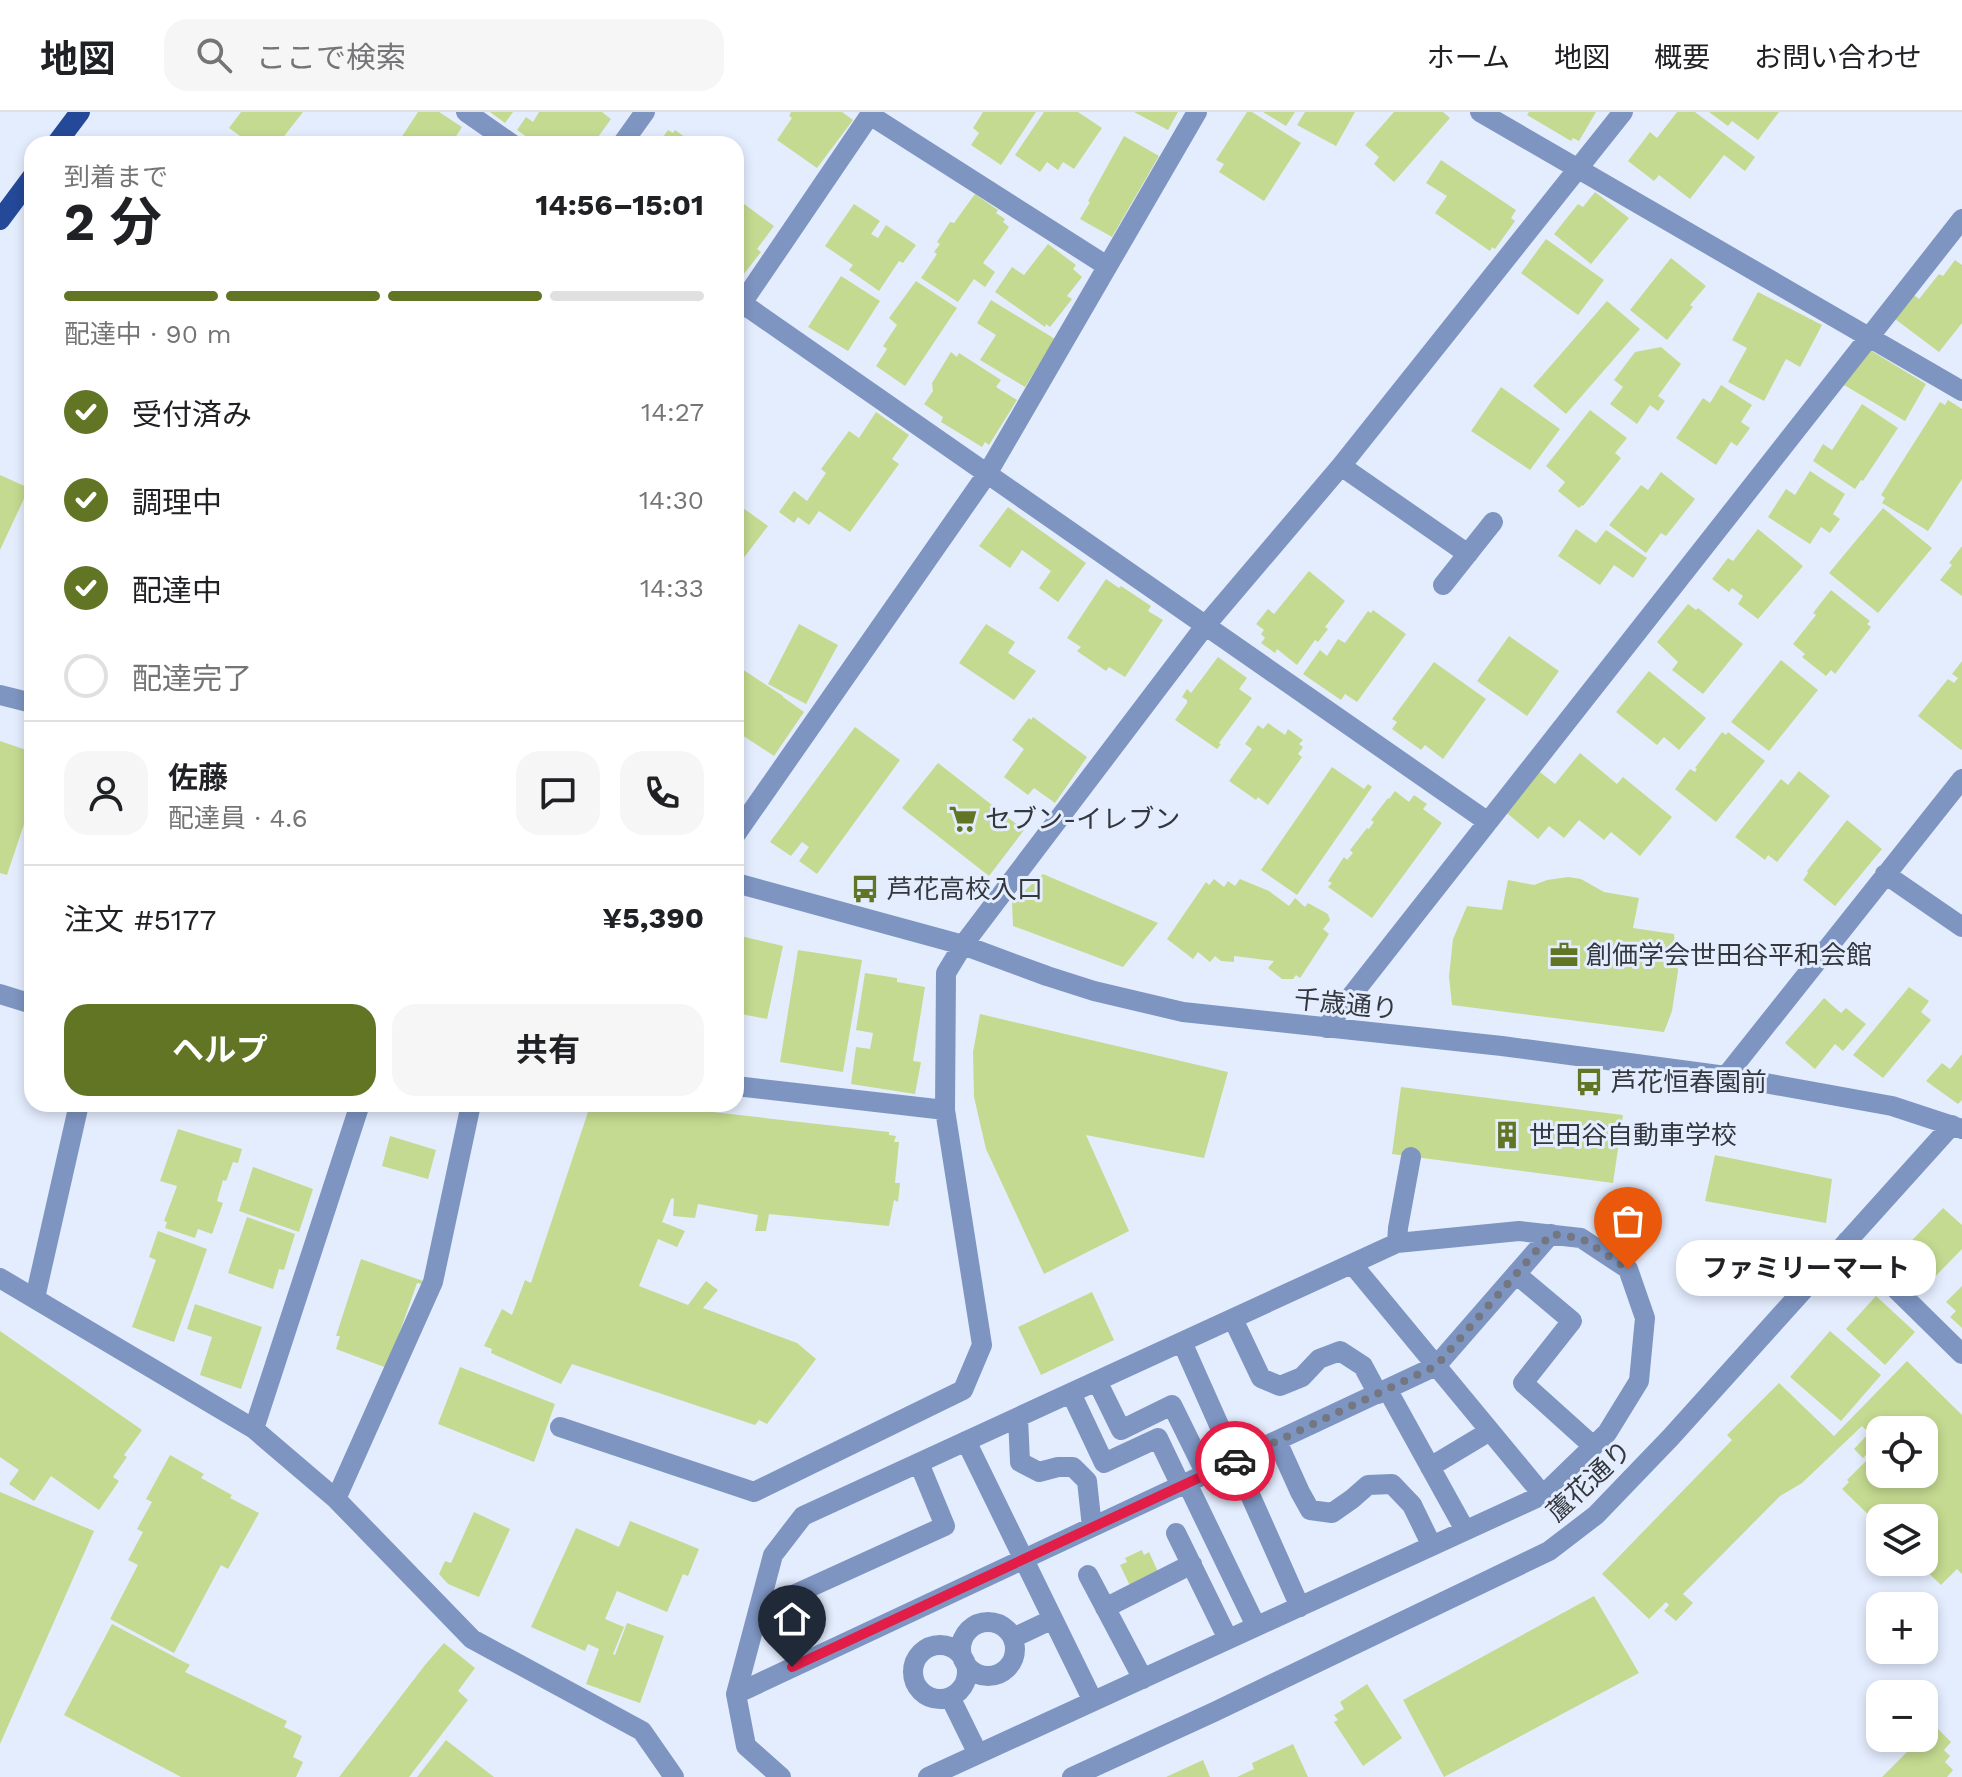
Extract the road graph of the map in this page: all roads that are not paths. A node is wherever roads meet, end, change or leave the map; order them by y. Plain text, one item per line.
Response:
1 (80, 112) edge
2 (466, 112) edge
3 (645, 112) edge
4 (1197, 112) edge
5 (1480, 112) edge
6 (1623, 112) edge
7 (871, 113) edge
8 (62, 136) edge
9 (500, 136) edge
10 (628, 136) edge
11 (1578, 169) junction
12 (24, 188) edge
13 (1962, 219) edge
14 (0, 220) edge
15 (1107, 266) junction
16 (744, 296) edge
17 (744, 309) edge
18 (1869, 337) junction
19 (1962, 391) edge
20 (1341, 466) junction
21 (987, 474) junction
22 (1493, 522) dead end
23 (1468, 554) junction
24 (1443, 585) dead end
25 (1205, 626) junction
26 (0, 695) edge
27 (24, 701) edge
28 (1962, 779) edge
29 (1488, 822) junction
30 (744, 823) edge
31 (1885, 874) junction
32 (744, 885) edge
33 (1962, 927) edge
34 (963, 945) junction
35 (0, 994) edge
36 (24, 1002) edge
37 (1326, 1028) junction
38 (1726, 1076) junction
39 (744, 1087) edge
40 (945, 1110) junction
41 (77, 1112) edge
42 (357, 1112) edge
43 (469, 1112) edge
44 (1957, 1127) edge
45 (1411, 1157) dead end
46 (1551, 1234) junction
47 (1847, 1241) junction
48 (1397, 1243) junction
49 (1352, 1264) junction
50 (1516, 1274) junction
51 (0, 1278) edge
52 (35, 1298) junction
53 (1233, 1319) junction
54 (1182, 1342) junction
55 (1962, 1354) edge
56 (1436, 1366) junction
57 (1097, 1381) junction
58 (1383, 1391) junction
59 (1071, 1393) junction
60 (1018, 1417) junction
61 (560, 1427) dead end
62 (254, 1429) junction
63 (1490, 1431) junction
64 (966, 1441) junction
65 (1277, 1441) junction
66 (1593, 1446) junction
67 (1235, 1461) junction
68 (919, 1463) junction
69 (1430, 1467) junction
70 (1191, 1481) junction
71 (1543, 1495) junction
72 (336, 1499) junction
73 (1092, 1527) junction
74 (1465, 1530) junction
75 (1176, 1533) dead end
76 (1432, 1546) junction
77 (1023, 1559) junction
78 (1192, 1564) junction
79 (1088, 1575) dead end
80 (1300, 1607) junction
81 (1105, 1608) junction
82 (758, 1611) junction
83 (1053, 1619) junction
84 (1256, 1626) junction
85 (1013, 1638) junction
86 (1228, 1639) junction
87 (965, 1661) junction
88 (1143, 1679) junction
89 (736, 1694) junction
90 (950, 1697) junction
91 (1093, 1701) junction
92 (978, 1754) junction
93 (674, 1777) edge
94 (781, 1777) edge
95 (928, 1777) edge
96 (1072, 1777) edge

1 - 8 main road
2 - 9 street
3 - 10 street
4 - 15 street
5 - 11 street
6 - 11 street
7 - 15 street
7 - 16 street
11 - 18 street
11 - 20 street
12 - 14 main road
13 - 18 street
15 - 21 street
17 - 21 street
18 - 19 street
18 - 29 street
20 - 23 street
20 - 25 street
21 - 25 street
21 - 30 street
22 - 23 street
23 - 24 street
25 - 29 street
25 - 34 street
26 - 27 street
28 - 31 street
29 - 37 street
31 - 33 street
31 - 38 street
32 - 34 street, 千歳通り
34 - 37 street, 千歳通り
34 - 40 street
35 - 36 street
37 - 38 street, 千歳通り
38 - 44 street, 千歳通り
39 - 40 street
40 - 61 street
41 - 52 street
42 - 62 street
43 - 72 street
44 - 47 street, 蘆花通り
45 - 48 street
46 - 48 street
46 - 50 street
46 - 66 street
47 - 55 street
47 - 96 street, 蘆花通り
48 - 49 street
49 - 53 street
49 - 56 street
50 - 56 street
50 - 66 street
51 - 52 street
52 - 62 street
53 - 54 street
53 - 58 street
54 - 57 street
54 - 67 street
56 - 58 street
56 - 63 street
57 - 59 street
57 - 70 street
58 - 65 street
58 - 69 street
59 - 60 street
59 - 70 street
60 - 64 street
60 - 73 street
62 - 72 street
63 - 69 street
63 - 71 street
64 - 68 street
64 - 77 street
65 - 67 street
65 - 76 street
66 - 71 street
67 - 70 street
67 - 80 street
68 - 82 street
68 - 82 street
69 - 74 street
70 - 73 street
70 - 84 street
71 - 74 street
72 - 93 street
73 - 77 street
74 - 76 street
75 - 78 street
76 - 80 street
77 - 83 street
77 - 89 street
78 - 81 street
78 - 86 street
79 - 81 street
80 - 84 street
81 - 88 street
82 - 89 street
83 - 85 street
83 - 91 street
84 - 86 street
85 - 87 street
85 - 87 street
86 - 88 street
87 - 90 street
87 - 90 street
88 - 91 street
89 - 94 street
90 - 92 street
91 - 92 street
92 - 95 street

